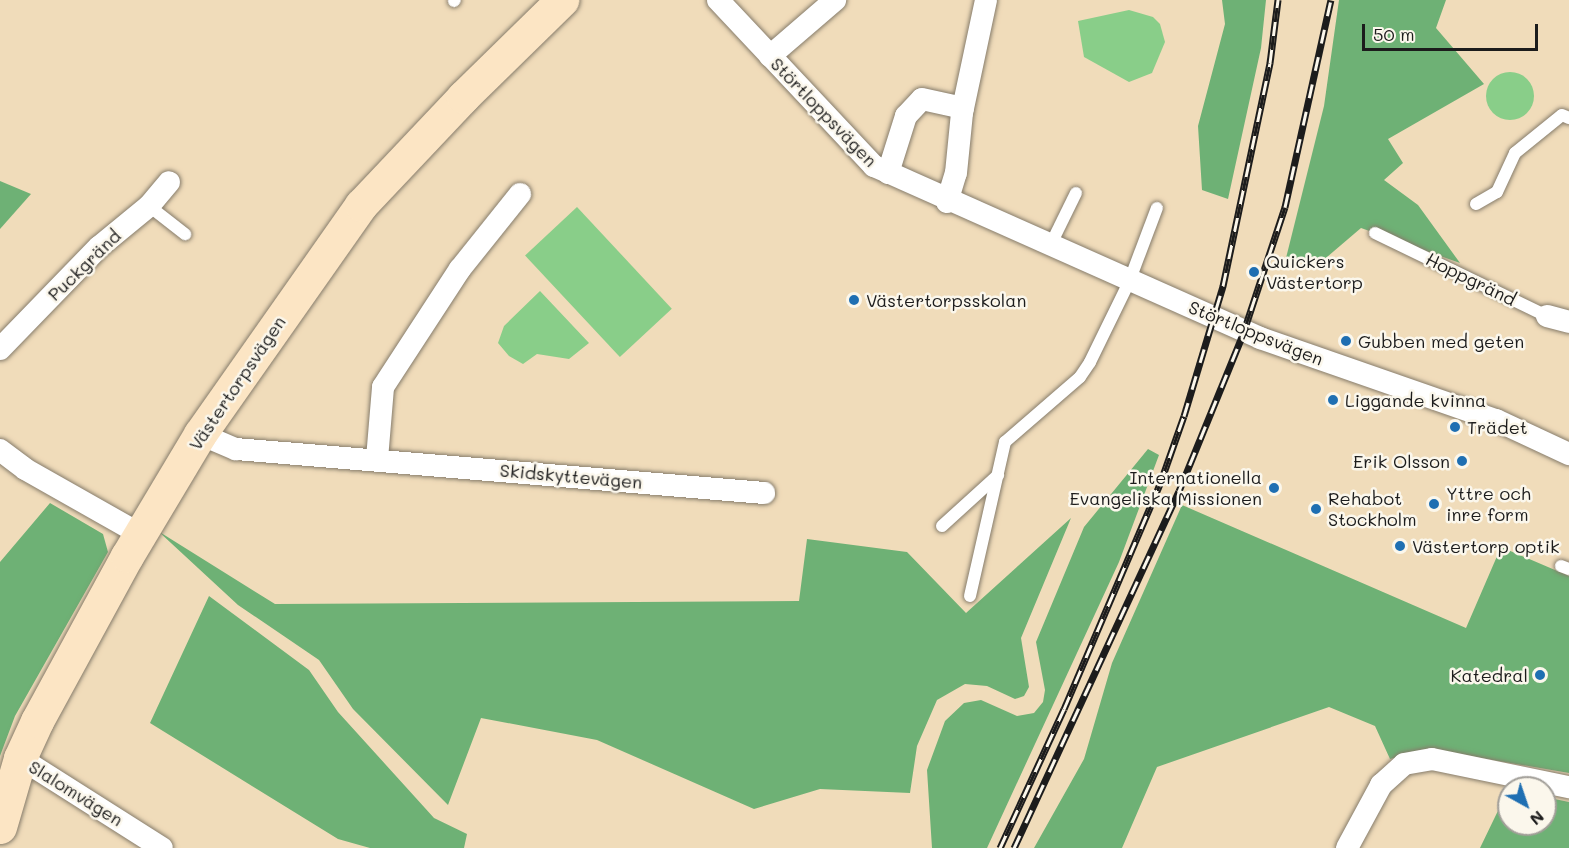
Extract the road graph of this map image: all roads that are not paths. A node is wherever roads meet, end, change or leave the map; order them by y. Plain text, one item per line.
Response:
1 (562, 0) edge
2 (718, 0) edge
3 (835, 0) edge
4 (986, 0) edge
5 (770, 56) junction
6 (963, 108) junction
7 (1569, 118) edge
8 (888, 173) junction
9 (169, 182) dead end
10 (1076, 193) dead end
11 (520, 194) dead end
12 (947, 202) junction
13 (1476, 204) dead end
14 (149, 206) junction
15 (1157, 208) dead end
16 (1375, 233) dead end
17 (185, 234) dead end
18 (1050, 246) junction
19 (1129, 282) junction
20 (1547, 316) joint
21 (1569, 322) edge
22 (0, 349) edge
23 (200, 434) junction
24 (0, 450) edge
25 (1569, 454) edge
26 (377, 459) junction
27 (999, 474) junction
28 (764, 493) dead end
29 (942, 526) dead end
30 (140, 534) junction
31 (970, 596) dead end
32 (20, 758) junction
33 (1569, 787) edge
34 (0, 826) edge
35 (162, 848) edge
36 (1347, 848) edge

1 - 23 street, Västertorpsvägen
2 - 5 street, Störtloppsvägen
3 - 5 street
4 - 6 street
5 - 8 street, Störtloppsvägen
6 - 8 street
6 - 12 street
7 - 13 lane
8 - 12 street, Störtloppsvägen
9 - 14 street, Puckgränd
10 - 18 lane
11 - 26 street
12 - 18 street, Störtloppsvägen
14 - 17 lane
14 - 22 street, Puckgränd
15 - 19 lane
16 - 20 lane, Hoppgränd
18 - 19 street, Störtloppsvägen
19 - 25 street, Störtloppsvägen
19 - 27 lane
20 - 21 street, Hoppgränd
23 - 26 street, Skidskyttevägen
23 - 30 street, Västertorpsvägen
24 - 30 street
26 - 28 street, Skidskyttevägen
27 - 29 lane
27 - 31 lane
30 - 32 street, Västertorpsvägen
32 - 34 street, Västertorpsvägen
32 - 35 street, Slalomvägen
33 - 36 street

